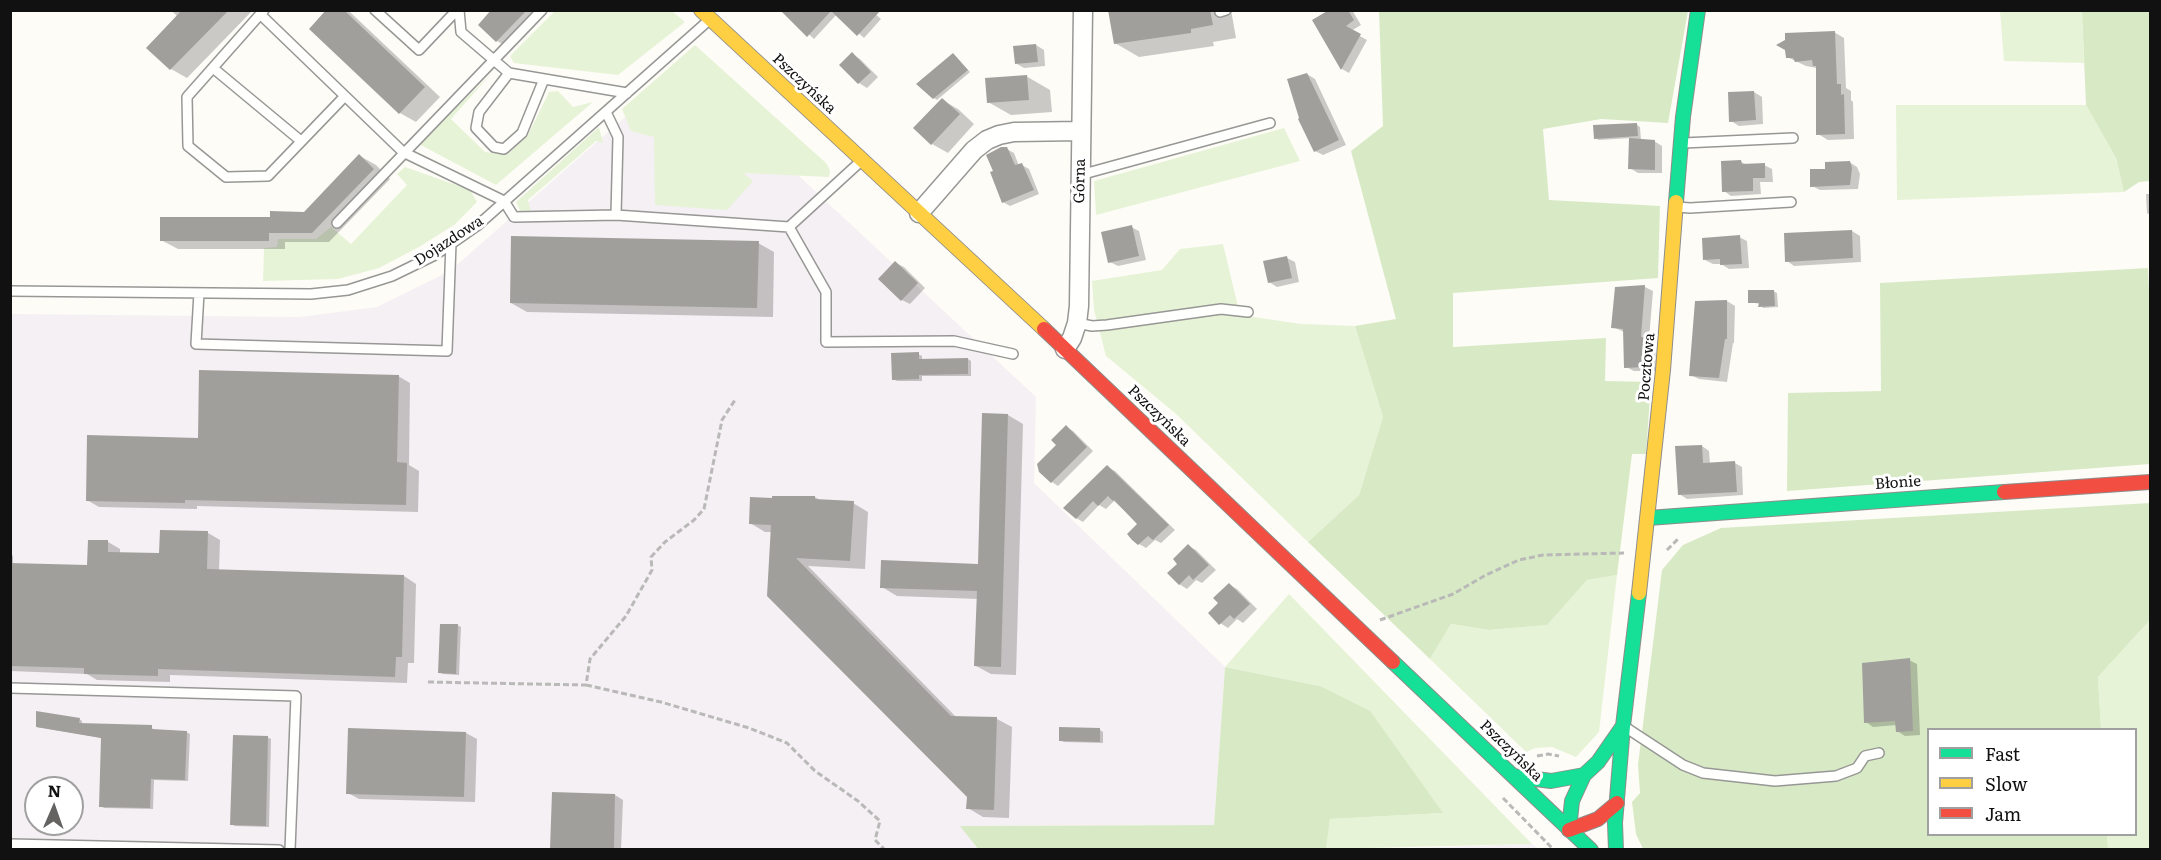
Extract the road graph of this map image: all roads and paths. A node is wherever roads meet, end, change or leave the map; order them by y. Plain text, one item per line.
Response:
1 (375, 10) edge
2 (458, 10) edge
3 (542, 10) edge
4 (1083, 10) edge
5 (1698, 10) edge
6 (262, 12) edge
7 (705, 15) edge
8 (493, 60) junction
9 (213, 68) junction
10 (509, 73) junction
11 (544, 79) junction
12 (627, 93) junction
13 (345, 96) junction
14 (606, 111) junction
15 (1270, 123) dead end
16 (1081, 131) junction
17 (1793, 138) dead end
18 (301, 141) junction
19 (1681, 143) junction
20 (403, 152) junction
21 (862, 160) junction
22 (1080, 175) junction
23 (504, 201) junction
24 (1791, 202) dead end
25 (1676, 207) junction
26 (919, 213) junction
27 (616, 215) junction
28 (337, 223) dead end
29 (789, 227) junction
30 (451, 243) junction
31 (10, 291) edge
32 (199, 294) junction
33 (1248, 312) dead end
34 (1077, 323) junction
35 (1065, 349) junction
36 (1013, 354) dead end
37 (735, 400) dead end
38 (2151, 482) edge
39 (1648, 518) junction
40 (1682, 535) dead end
41 (1626, 552) dead end
42 (1664, 555) dead end
43 (1378, 620) dead end
44 (428, 682) dead end
45 (586, 685) junction
46 (10, 688) edge
47 (1623, 726) junction
48 (1880, 753) dead end
49 (1584, 775) junction
50 (1513, 776) junction
51 (1498, 792) dead end
52 (1617, 803) junction
53 (1569, 830) junction
54 (10, 844) edge
55 (279, 849) edge
56 (290, 849) edge
57 (885, 849) edge
58 (1554, 849) edge
59 (1591, 849) edge
60 (1616, 849) edge

1 - 2 lane
2 - 8 lane
3 - 8 lane
4 - 16 street, Górna
5 - 19 street, Pocztowa
6 - 9 lane
6 - 13 lane
7 - 12 lane, Dojazdowa
7 - 21 street, Pszczyńska
8 - 10 lane
8 - 20 lane
9 - 18 lane
9 - 18 lane
10 - 11 lane
10 - 11 lane
11 - 12 lane
12 - 14 lane, Dojazdowa
13 - 18 lane
13 - 20 lane
14 - 23 lane, Dojazdowa
14 - 27 lane
15 - 22 lane
16 - 22 street, Górna
16 - 26 street
17 - 19 lane
19 - 25 street, Pocztowa
20 - 23 lane
20 - 28 lane
21 - 26 street, Pszczyńska
21 - 29 lane
22 - 34 street, Górna
23 - 27 lane
23 - 30 lane, Dojazdowa
24 - 25 lane
25 - 39 street, Pocztowa
26 - 35 street, Pszczyńska
27 - 29 lane
29 - 36 lane
30 - 32 lane, Dojazdowa
30 - 32 lane
31 - 32 lane, Dojazdowa
33 - 34 lane
34 - 35 street, Górna
35 - 50 street, Pszczyńska
37 - 45 path
38 - 39 street, Błonie
39 - 47 street, Pocztowa
40 - 42 path
41 - 43 path
44 - 45 path
45 - 57 path
46 - 56 lane
47 - 48 lane
47 - 49 street, Pocztowa
47 - 52 street, Pocztowa
49 - 50 street
49 - 53 street, Pocztowa
50 - 53 street, Pszczyńska
51 - 58 path
52 - 53 street
52 - 60 street, Pocztowa
53 - 59 street, Pszczyńska
54 - 55 lane

